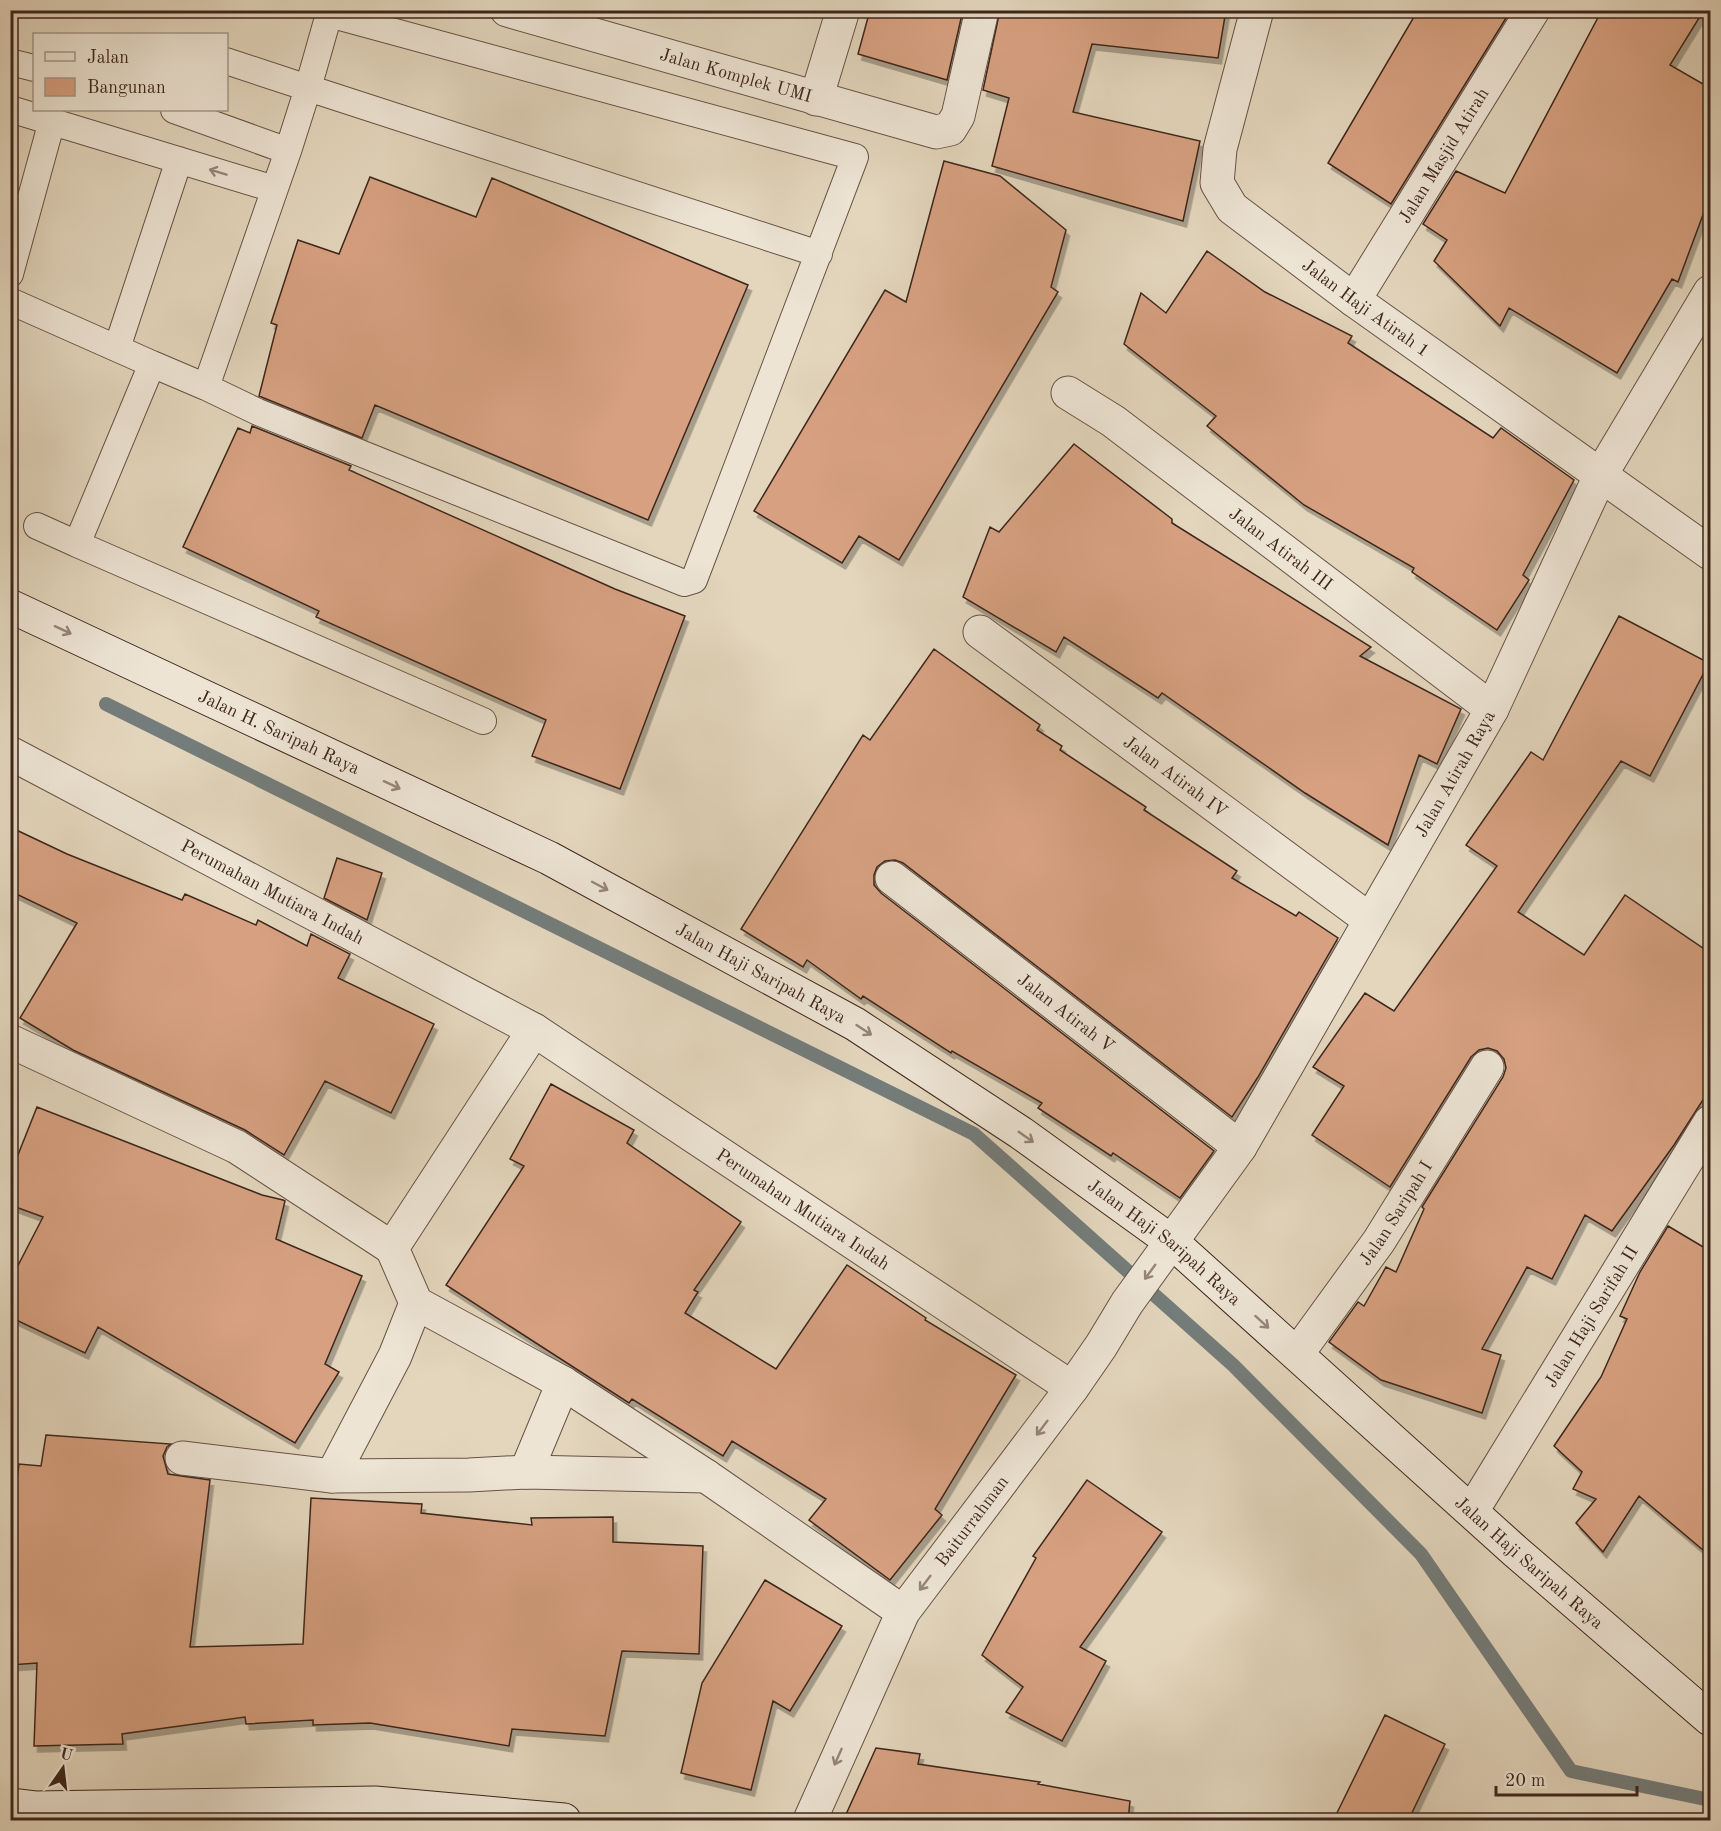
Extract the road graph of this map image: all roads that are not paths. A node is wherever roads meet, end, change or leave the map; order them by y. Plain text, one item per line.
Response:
1 (507, 10) edge
2 (843, 10) edge
3 (982, 10) edge
4 (1257, 10) edge
5 (1533, 10) edge
6 (566, 18) edge
7 (10, 62) edge
8 (228, 62) edge
9 (33, 68) edge
10 (308, 88) junction
11 (816, 99) junction
12 (10, 109) edge
13 (177, 111) edge
14 (52, 122) junction
15 (288, 150) junction
16 (179, 160) junction
17 (274, 189) junction
18 (819, 254) junction
19 (10, 274) edge
20 (1710, 292) edge
21 (1354, 300) junction
22 (10, 301) edge
23 (117, 348) junction
24 (152, 364) junction
25 (206, 387) junction
26 (1068, 393) dead end
27 (1600, 476) junction
28 (37, 526) dead end
29 (77, 544) junction
30 (1710, 553) edge
31 (10, 606) edge
32 (980, 632) dead end
33 (1492, 709) junction
34 (483, 721) dead end
35 (10, 753) edge
36 (549, 858) joint
37 (892, 878) dead end
38 (1370, 920) junction
39 (534, 1030) junction
40 (10, 1041) edge
41 (1486, 1067) dead end
42 (1710, 1122) edge
43 (1240, 1147) junction
44 (1172, 1242) junction
45 (392, 1248) junction
46 (416, 1303) junction
47 (1297, 1354) junction
48 (563, 1383) junction
49 (1072, 1388) junction
50 (182, 1458) dead end
51 (526, 1472) junction
52 (332, 1476) junction
53 (706, 1476) junction
54 (1472, 1511) junction
55 (903, 1612) junction
56 (1709, 1714) edge
57 (28, 1811) edge
58 (564, 1821) edge
59 (810, 1821) edge

1 - 6 street, Jalan Komplek UMI
2 - 11 street
3 - 11 street, Jalan Komplek UMI
4 - 21 street, Jalan Haji Atirah 1
5 - 21 street, Jalan Masjid Atirah
6 - 11 street, Jalan Komplek UMI
7 - 9 lane
8 - 10 lane
10 - 15 lane
10 - 18 lane
10 - 18 lane
12 - 14 lane
13 - 15 lane
14 - 16 lane
14 - 19 lane
15 - 17 lane
17 -> 16 lane
16 - 23 lane
17 - 25 lane
18 - 25 lane
20 - 27 street, Jalan Atirah Raya
21 - 27 street, Jalan Haji Atirah 1
22 - 23 lane
23 - 24 lane
24 - 25 lane
24 - 29 lane
26 - 33 street, Jalan Atirah III
27 - 30 street, Jalan Haji Atirah 1
27 - 33 street, Jalan Atirah Raya
28 - 29 lane
29 - 34 lane
31 -> 36 street, Jalan H. Saripah Raya
32 - 38 street, Jalan Atirah IV
33 - 38 street, Jalan Atirah Raya
35 - 39 street, Perumahan Mutiara Indah
36 -> 44 street, Jalan Haji Saripah Raya
37 - 43 street, Jalan Atirah V
38 - 43 street, Jalan Atirah Raya
39 - 45 street
39 - 49 street, Perumahan Mutiara Indah
40 - 45 street
41 - 47 street, Jalan Saripah I
42 - 54 street, Jalan Haji Sarifah II
43 - 44 street, Jalan Atirah Raya
44 -> 47 street, Jalan Haji Saripah Raya
44 -> 49 street, Baiturrahman
45 - 46 street
46 - 48 street
46 - 52 street
47 - 54 street, Jalan Haji Saripah Raya
48 - 51 street
48 - 53 street
49 -> 55 street, Baiturrahman
50 - 52 street
51 - 52 street
51 - 53 street
53 - 55 street
54 - 56 street, Jalan Haji Saripah Raya
55 -> 59 street, Baiturrahman
57 - 58 street

